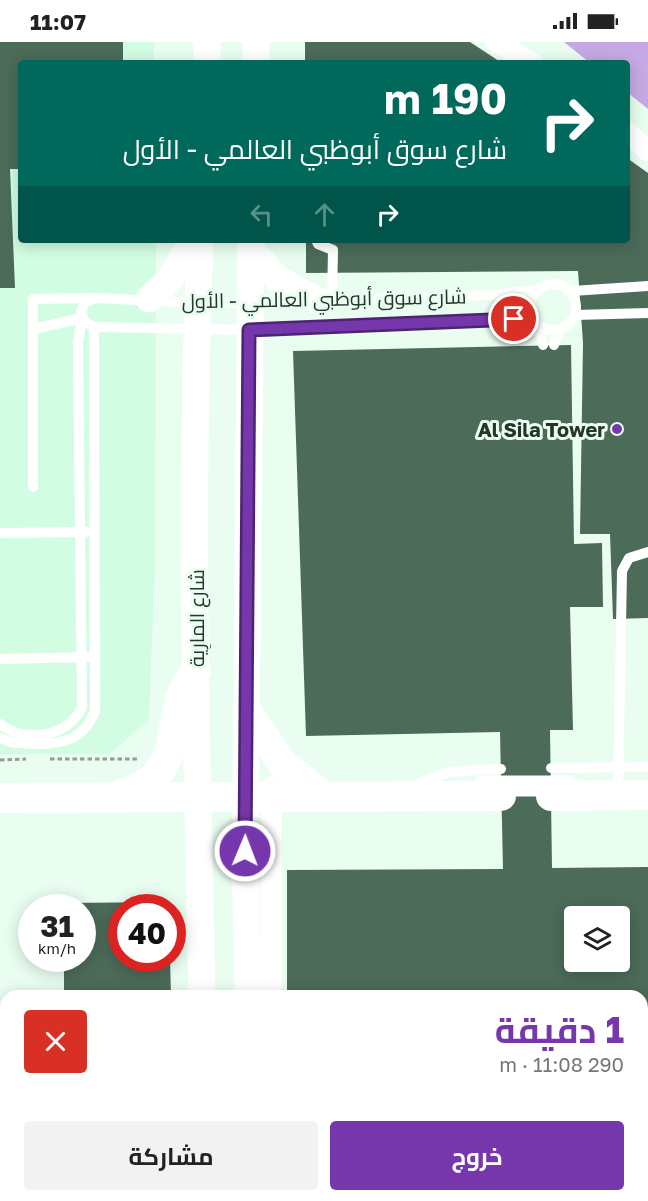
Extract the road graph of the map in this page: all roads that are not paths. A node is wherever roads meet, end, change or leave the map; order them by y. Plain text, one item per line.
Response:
1 (207, 42) edge
2 (256, 42) edge
3 (496, 42) edge
4 (207, 60) edge
5 (256, 60) edge
6 (527, 60) edge
7 (630, 135) edge
8 (648, 151) edge
9 (190, 243) edge
10 (200, 243) edge
11 (318, 243) edge
12 (251, 245) edge
13 (648, 286) edge
14 (537, 290) junction
15 (572, 291) junction
16 (96, 298) junction
17 (149, 299) junction
18 (325, 301) junction
19 (250, 303) junction
20 (648, 313) edge
21 (575, 315) junction
22 (198, 316) junction
23 (82, 318) junction
24 (537, 324) junction
25 (94, 327) junction
26 (33, 328) junction
27 (249, 330) junction
28 (559, 330) junction
29 (33, 487) dead end
30 (96, 532) junction
31 (0, 533) edge
32 (82, 533) junction
33 (648, 552) edge
34 (83, 657) junction
35 (96, 657) junction
36 (0, 659) edge
37 (196, 671) junction
38 (248, 714) junction
39 (0, 724) edge
40 (0, 738) edge
41 (648, 767) edge
42 (618, 781) junction
43 (501, 782) dead end
44 (551, 782) dead end
45 (648, 786) edge
46 (0, 787) edge
47 (258, 792) junction
48 (648, 795) edge
49 (324, 797) junction
50 (0, 798) edge
51 (112, 798) junction
52 (197, 799) junction
53 (202, 990) edge
54 (248, 990) edge
55 (271, 990) edge

1 - 4 street
2 - 5 street
3 - 6 street
7 - 8 street
9 - 17 street
10 - 22 street, شارع المارِية
11 - 18 lane
12 - 18 street
12 - 19 street
13 - 15 lane, شارع سوق أبوظبي العالمي - الأول
14 - 15 lane, شارع سوق أبوظبي العالمي - الأول
14 - 18 lane, شارع سوق أبوظبي العالمي - الأول
14 - 24 lane
15 - 21 lane
16 - 17 lane, شارع سوق أبوظبي العالمي - الأول
16 - 23 lane
16 - 26 lane, شارع سوق أبوظبي العالمي - الأول
17 - 22 lane, شارع سوق أبوظبي العالمي - الأول
18 - 19 lane, شارع سوق أبوظبي العالمي - الأول
19 - 22 lane, شارع سوق أبوظبي العالمي - الأول
19 - 27 street
20 - 21 lane
21 - 28 lane
22 - 25 lane, شارع سوق أبوظبي العالمي - الأول
22 - 27 lane, شارع سوق أبوظبي العالمي - الأول
22 - 37 street, شارع المارِية
23 - 25 lane
23 - 26 lane
23 - 32 lane
24 - 27 lane, شارع سوق أبوظبي العالمي - الأول
24 - 28 lane, شارع سوق أبوظبي العالمي - الأول
24 - 28 lane
25 - 30 lane
26 - 29 lane
27 - 38 street
30 - 32 lane
30 - 35 lane
31 - 32 lane
32 - 34 lane
33 - 42 lane
34 - 35 lane
34 - 36 lane
34 - 39 lane
35 - 40 lane
37 - 51 main road
37 - 52 street, شارع المارِية
38 - 47 street
38 - 49 main road
41 - 42 lane
42 - 44 main road
42 - 48 main road
43 - 49 main road
45 - 47 street
46 - 47 street
47 - 49 main road
47 - 52 main road
47 - 54 street
47 - 55 street
50 - 51 main road
51 - 52 main road
52 - 53 street, شارع المارِية

